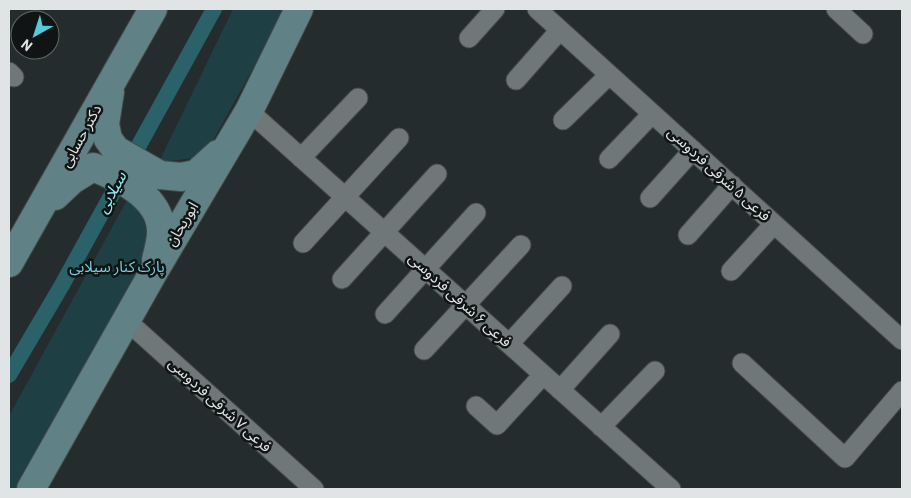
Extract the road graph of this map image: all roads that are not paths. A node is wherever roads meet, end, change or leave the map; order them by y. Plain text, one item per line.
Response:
1 (299, 9) edge
2 (495, 9) edge
3 (537, 9) edge
4 (844, 11) edge
5 (146, 12) edge
6 (560, 30) junction
7 (863, 34) dead end
8 (469, 38) dead end
9 (609, 75) junction
10 (114, 76) junction
11 (516, 80) dead end
12 (358, 98) dead end
13 (249, 111) junction
14 (652, 114) junction
15 (563, 120) dead end
16 (399, 138) dead end
17 (230, 143) junction
18 (693, 150) junction
19 (301, 158) junction
20 (609, 159) dead end
21 (437, 174) dead end
22 (732, 186) junction
23 (346, 198) junction
24 (650, 198) dead end
25 (38, 213) junction
26 (476, 213) dead end
27 (774, 224) junction
28 (384, 232) junction
29 (688, 235) dead end
30 (303, 243) dead end
31 (521, 245) dead end
32 (12, 250) edge
33 (426, 270) junction
34 (731, 271) dead end
35 (153, 273) junction
36 (342, 279) dead end
37 (562, 286) dead end
38 (465, 305) junction
39 (385, 314) dead end
40 (126, 320) junction
41 (610, 334) dead end
42 (902, 340) edge
43 (509, 344) junction
44 (424, 350) dead end
45 (742, 363) dead end
46 (655, 371) dead end
47 (543, 374) junction
48 (560, 390) junction
49 (902, 392) edge
50 (476, 406) dead end
51 (601, 427) junction
52 (31, 489) edge
53 (314, 489) edge
54 (671, 489) edge

1 - 13 main road, ابوریحان
2 - 8 street
3 - 6 street, فرعی ۵ شرقی فردوسی
4 - 7 street
5 - 10 main road, دکتر حسابی
6 - 9 street, فرعی ۵ شرقی فردوسی
6 - 11 street
9 - 14 street, فرعی ۵ شرقی فردوسی
9 - 15 street
10 - 17 main road
10 - 25 main road, دکتر حسابی
12 - 19 street
13 - 17 main road, ابوریحان
13 - 19 street, فرعی ۶ شرقی فردوسی
14 - 18 street, فرعی ۵ شرقی فردوسی
14 - 20 street
16 - 23 street
17 - 35 main road, ابوریحان
18 - 22 street, فرعی ۵ شرقی فردوسی
18 - 24 street
19 - 23 street, فرعی ۶ شرقی فردوسی
21 - 28 street
22 - 27 street, فرعی ۵ شرقی فردوسی
22 - 29 street
23 - 28 street, فرعی ۶ شرقی فردوسی
23 - 30 street
25 - 32 main road, دکتر حسابی
25 - 35 main road
26 - 33 street
27 - 34 street
27 - 42 street, فرعی ۵ شرقی فردوسی
28 - 33 street, فرعی ۶ شرقی فردوسی
28 - 36 street
31 - 38 street
33 - 38 street, فرعی ۶ شرقی فردوسی
33 - 39 street
35 - 40 main road, ابوریحان
37 - 43 street
38 - 43 street, فرعی ۶ شرقی فردوسی
38 - 44 street
40 - 52 main road, ابوریحان
40 - 53 street, فرعی ۷ شرقی فردوسی
41 - 48 street
43 - 47 street, فرعی ۶ شرقی فردوسی
45 - 49 street
46 - 51 street
47 - 48 street, فرعی ۶ شرقی فردوسی
47 - 50 street
48 - 51 street, فرعی ۶ شرقی فردوسی
51 - 54 street, فرعی ۶ شرقی فردوسی

